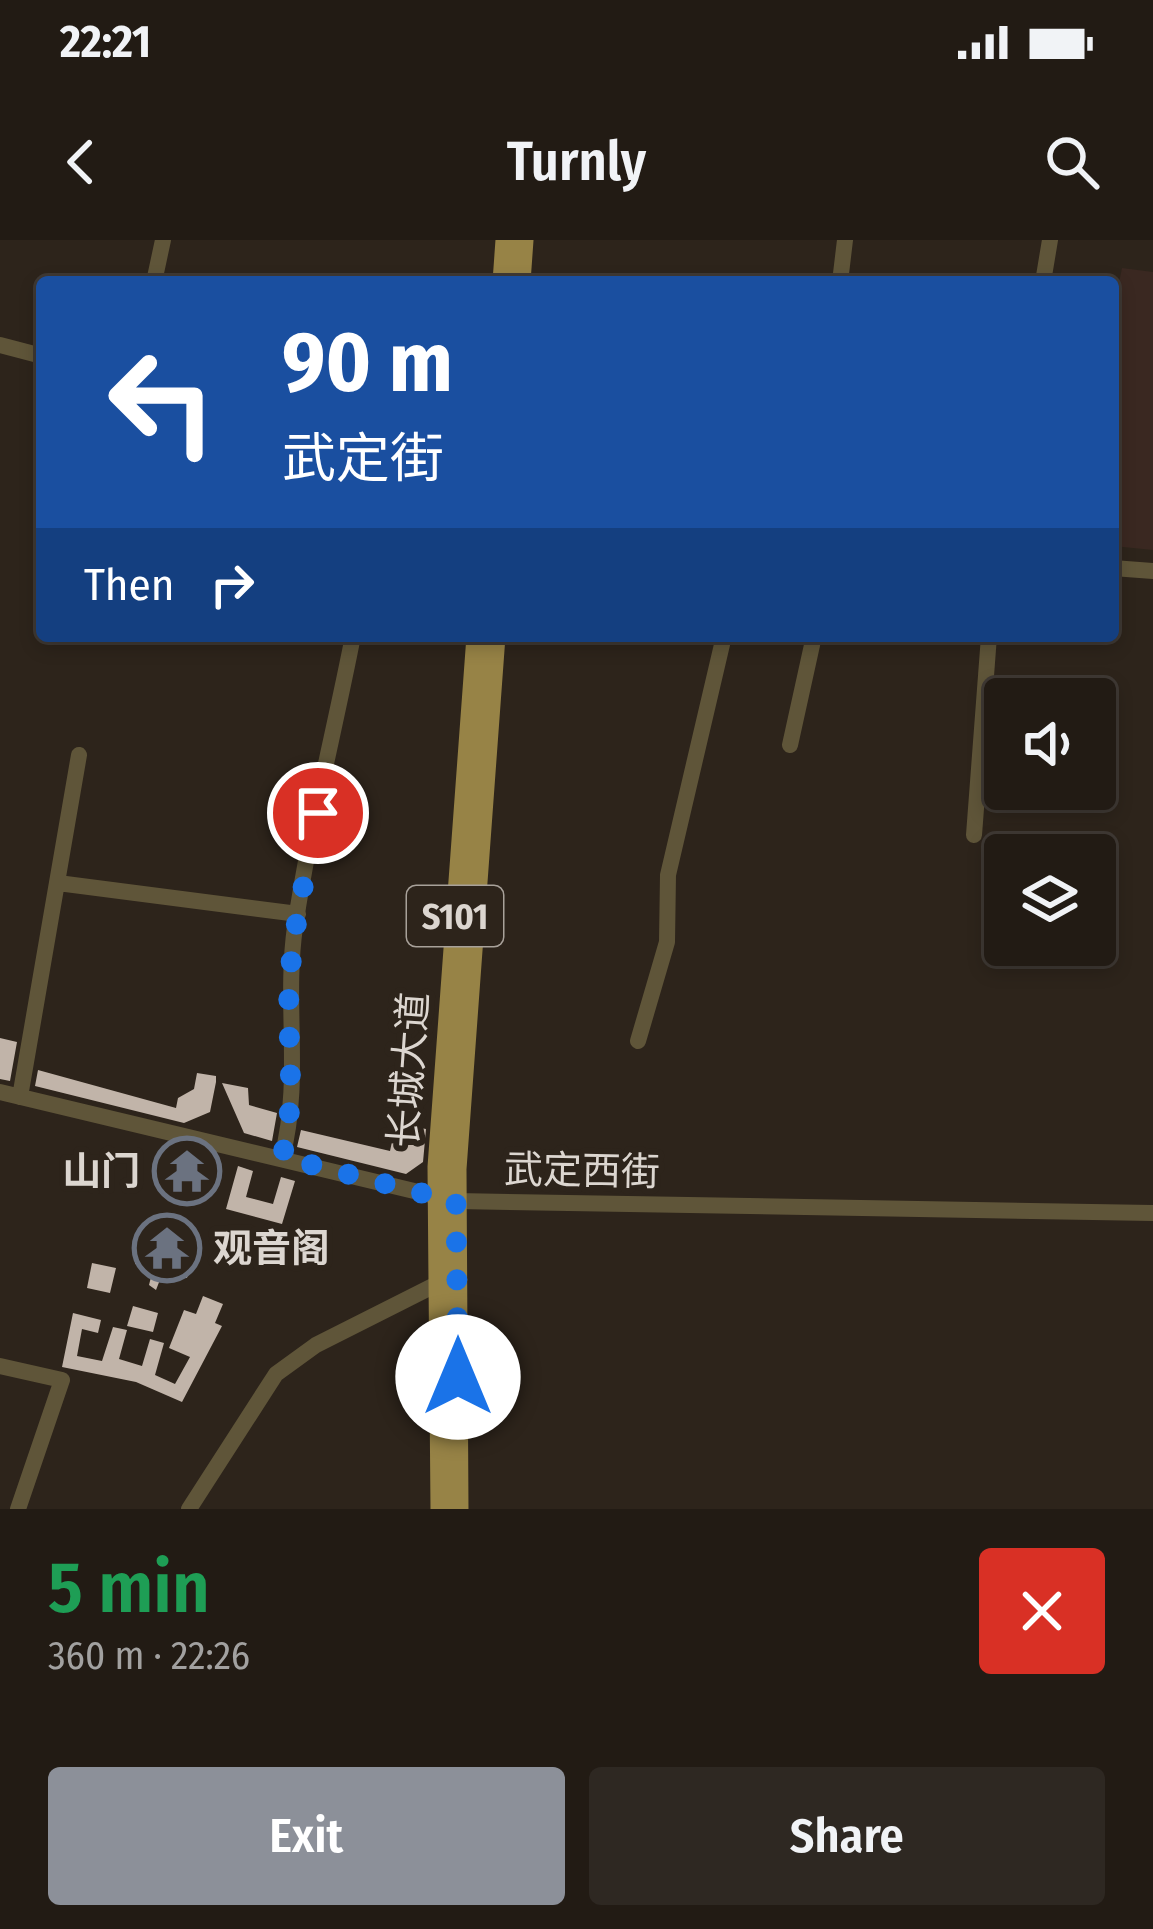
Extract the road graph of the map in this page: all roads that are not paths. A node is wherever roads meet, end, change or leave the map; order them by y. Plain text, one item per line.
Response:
1 (163, 240) edge
2 (506, 240) edge
3 (523, 240) edge
4 (845, 240) edge
5 (1050, 240) edge
6 (155, 276) edge
7 (503, 276) edge
8 (520, 276) edge
9 (841, 276) edge
10 (1044, 276) edge
11 (0, 345) edge
12 (36, 354) edge
13 (1119, 568) edge
14 (1153, 571) edge
15 (352, 642) edge
16 (477, 642) edge
17 (495, 642) edge
18 (723, 642) edge
19 (813, 642) edge
20 (989, 642) edge
21 (790, 745) dead end
22 (79, 755) dead end
23 (974, 835) dead end
24 (58, 883) junction
25 (298, 914) junction
26 (638, 1041) dead end
27 (0, 1092) edge
28 (20, 1097) junction
29 (282, 1157) junction
30 (450, 1197) junction
31 (1153, 1209) edge
32 (440, 1282) junction
33 (0, 1366) edge
34 (18, 1509) edge
35 (189, 1509) edge
36 (441, 1509) edge
37 (458, 1509) edge

1 - 6 street
2 - 7 main road
3 - 8 main road
4 - 9 street
5 - 10 street
11 - 12 street
13 - 14 street
15 - 25 street
16 - 30 main road, 长城大道 / S101
17 - 30 main road, 长城大道 / S101
18 - 26 street
19 - 21 street
20 - 23 street
22 - 24 street
24 - 25 street
24 - 28 street
25 - 29 street
27 - 28 street, 武定西街
28 - 29 street, 武定西街
29 - 30 street, 武定西街
30 - 31 street, 武定西街
30 - 32 main road, 长城大道 / S101
30 - 37 main road, 长城大道 / S101
32 - 35 street
32 - 36 main road, 长城大道 / S101
33 - 34 street

